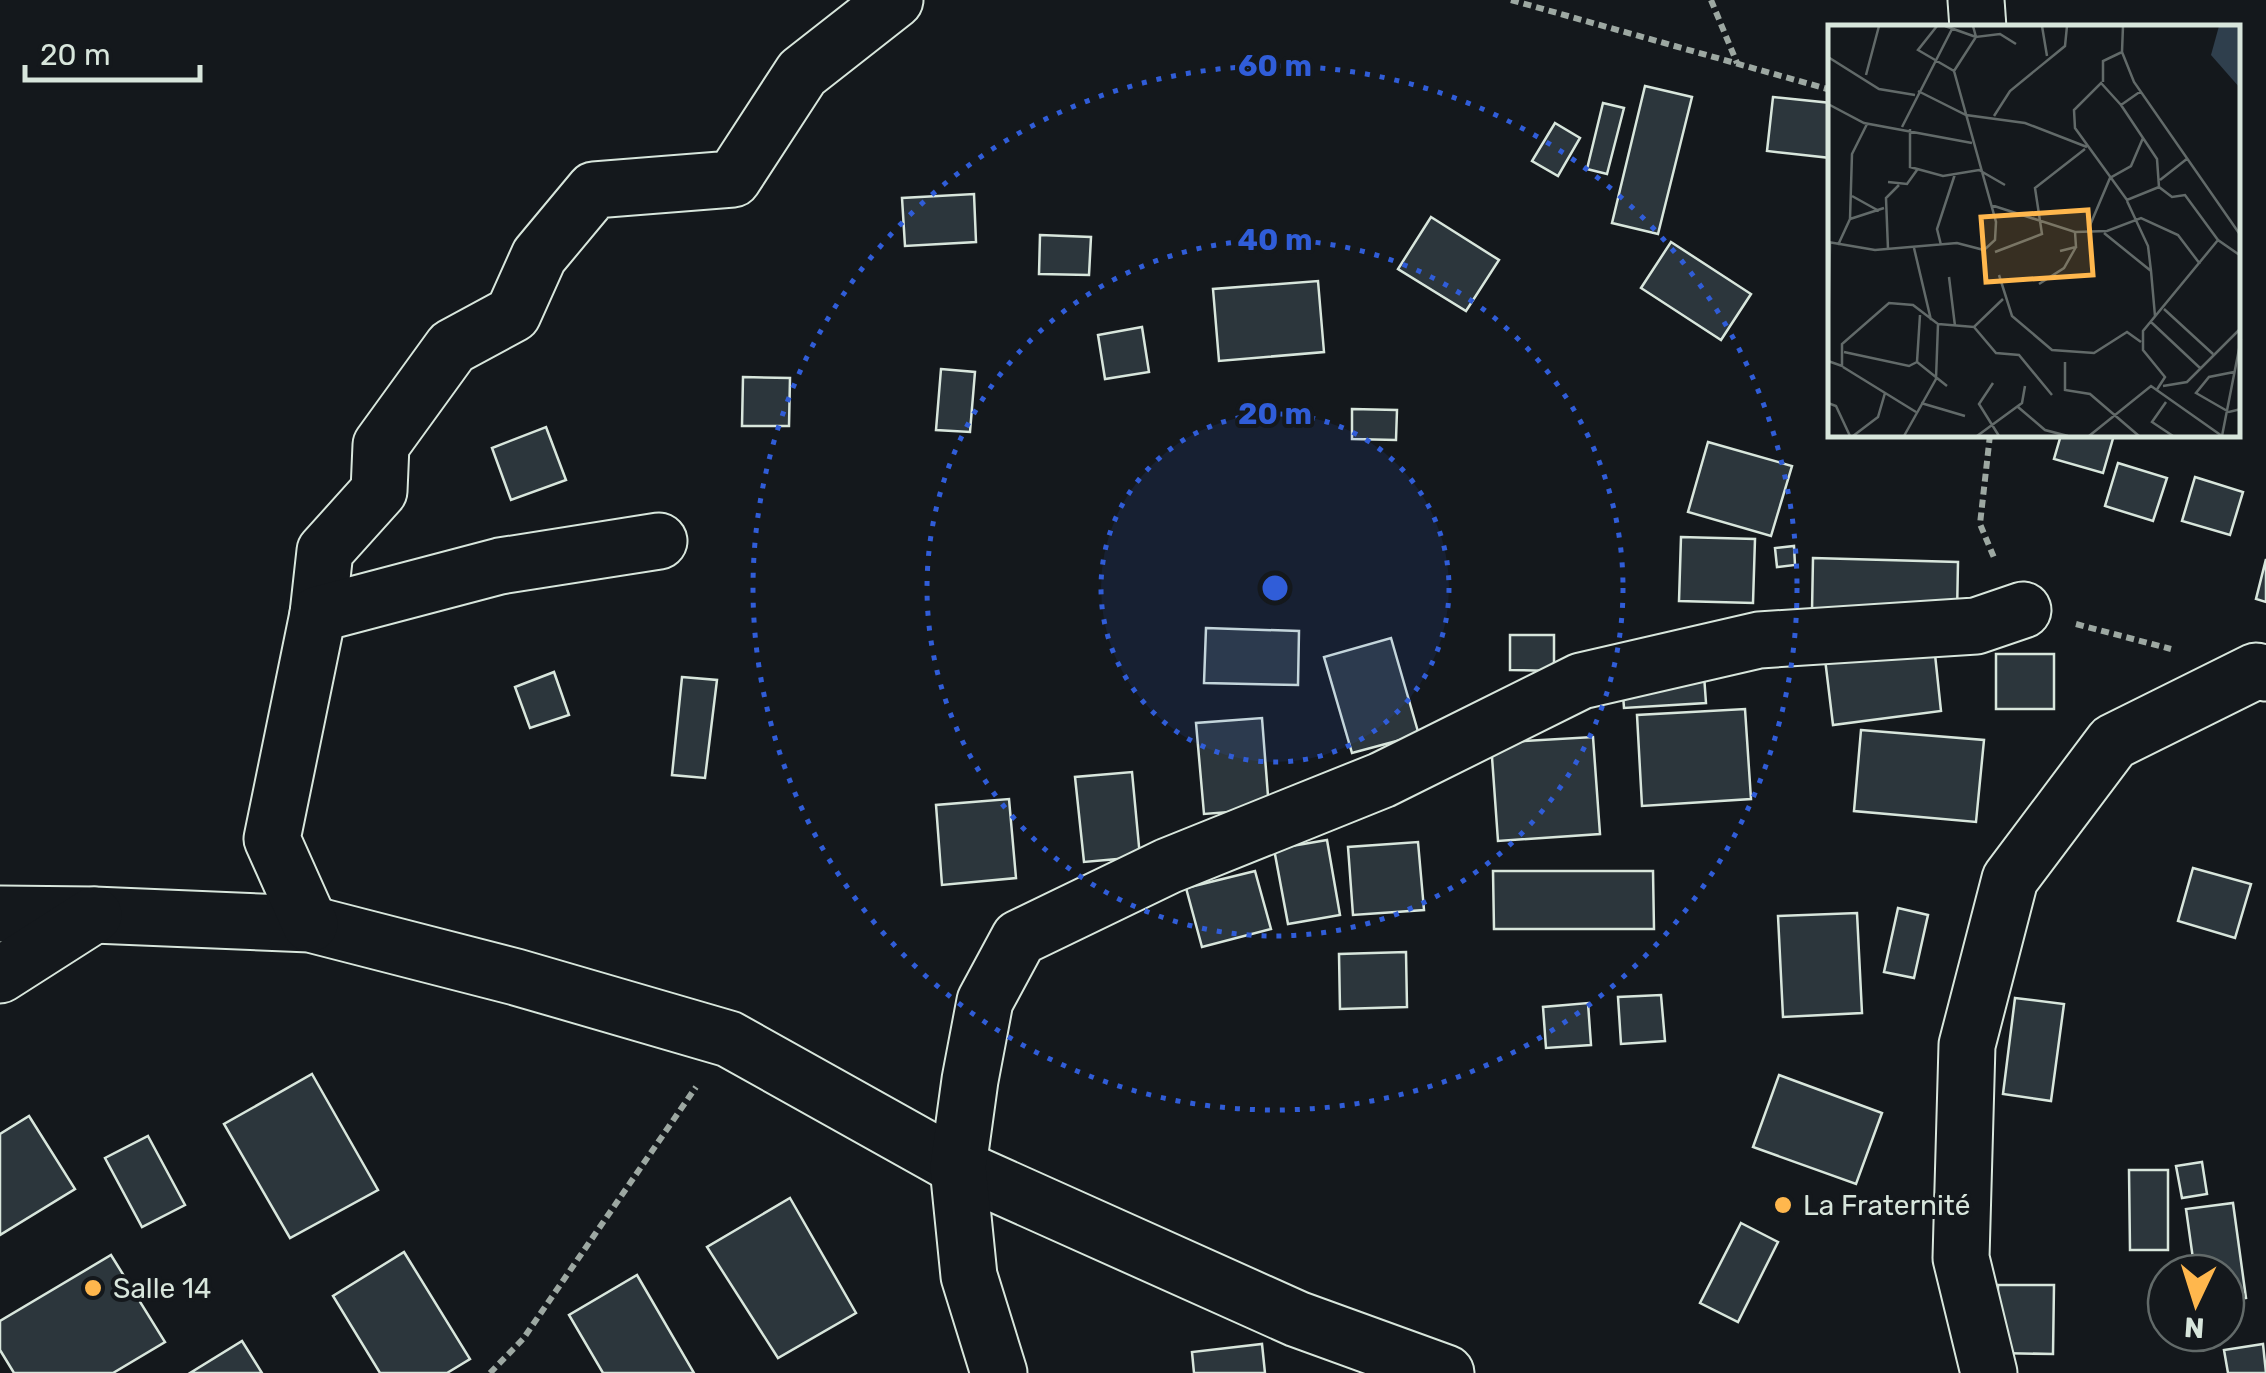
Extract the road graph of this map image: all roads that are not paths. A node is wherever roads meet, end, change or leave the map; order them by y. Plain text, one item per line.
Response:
1 (895, 0) edge
2 (1976, 0) edge
3 (1978, 25) edge
4 (659, 542) dead end
5 (2022, 610) dead end
6 (318, 614) junction
7 (2266, 673) edge
8 (0, 914) edge
9 (94, 915) junction
10 (310, 924) junction
11 (0, 976) edge
12 (958, 1168) junction
13 (999, 1373) edge
14 (1446, 1373) edge
15 (1989, 1373) edge

1 - 6 street
2 - 3 street
4 - 6 street
5 - 12 street
6 - 10 street
7 - 15 street
8 - 9 street
9 - 10 street
9 - 11 street
10 - 12 street
12 - 13 street
12 - 14 street

